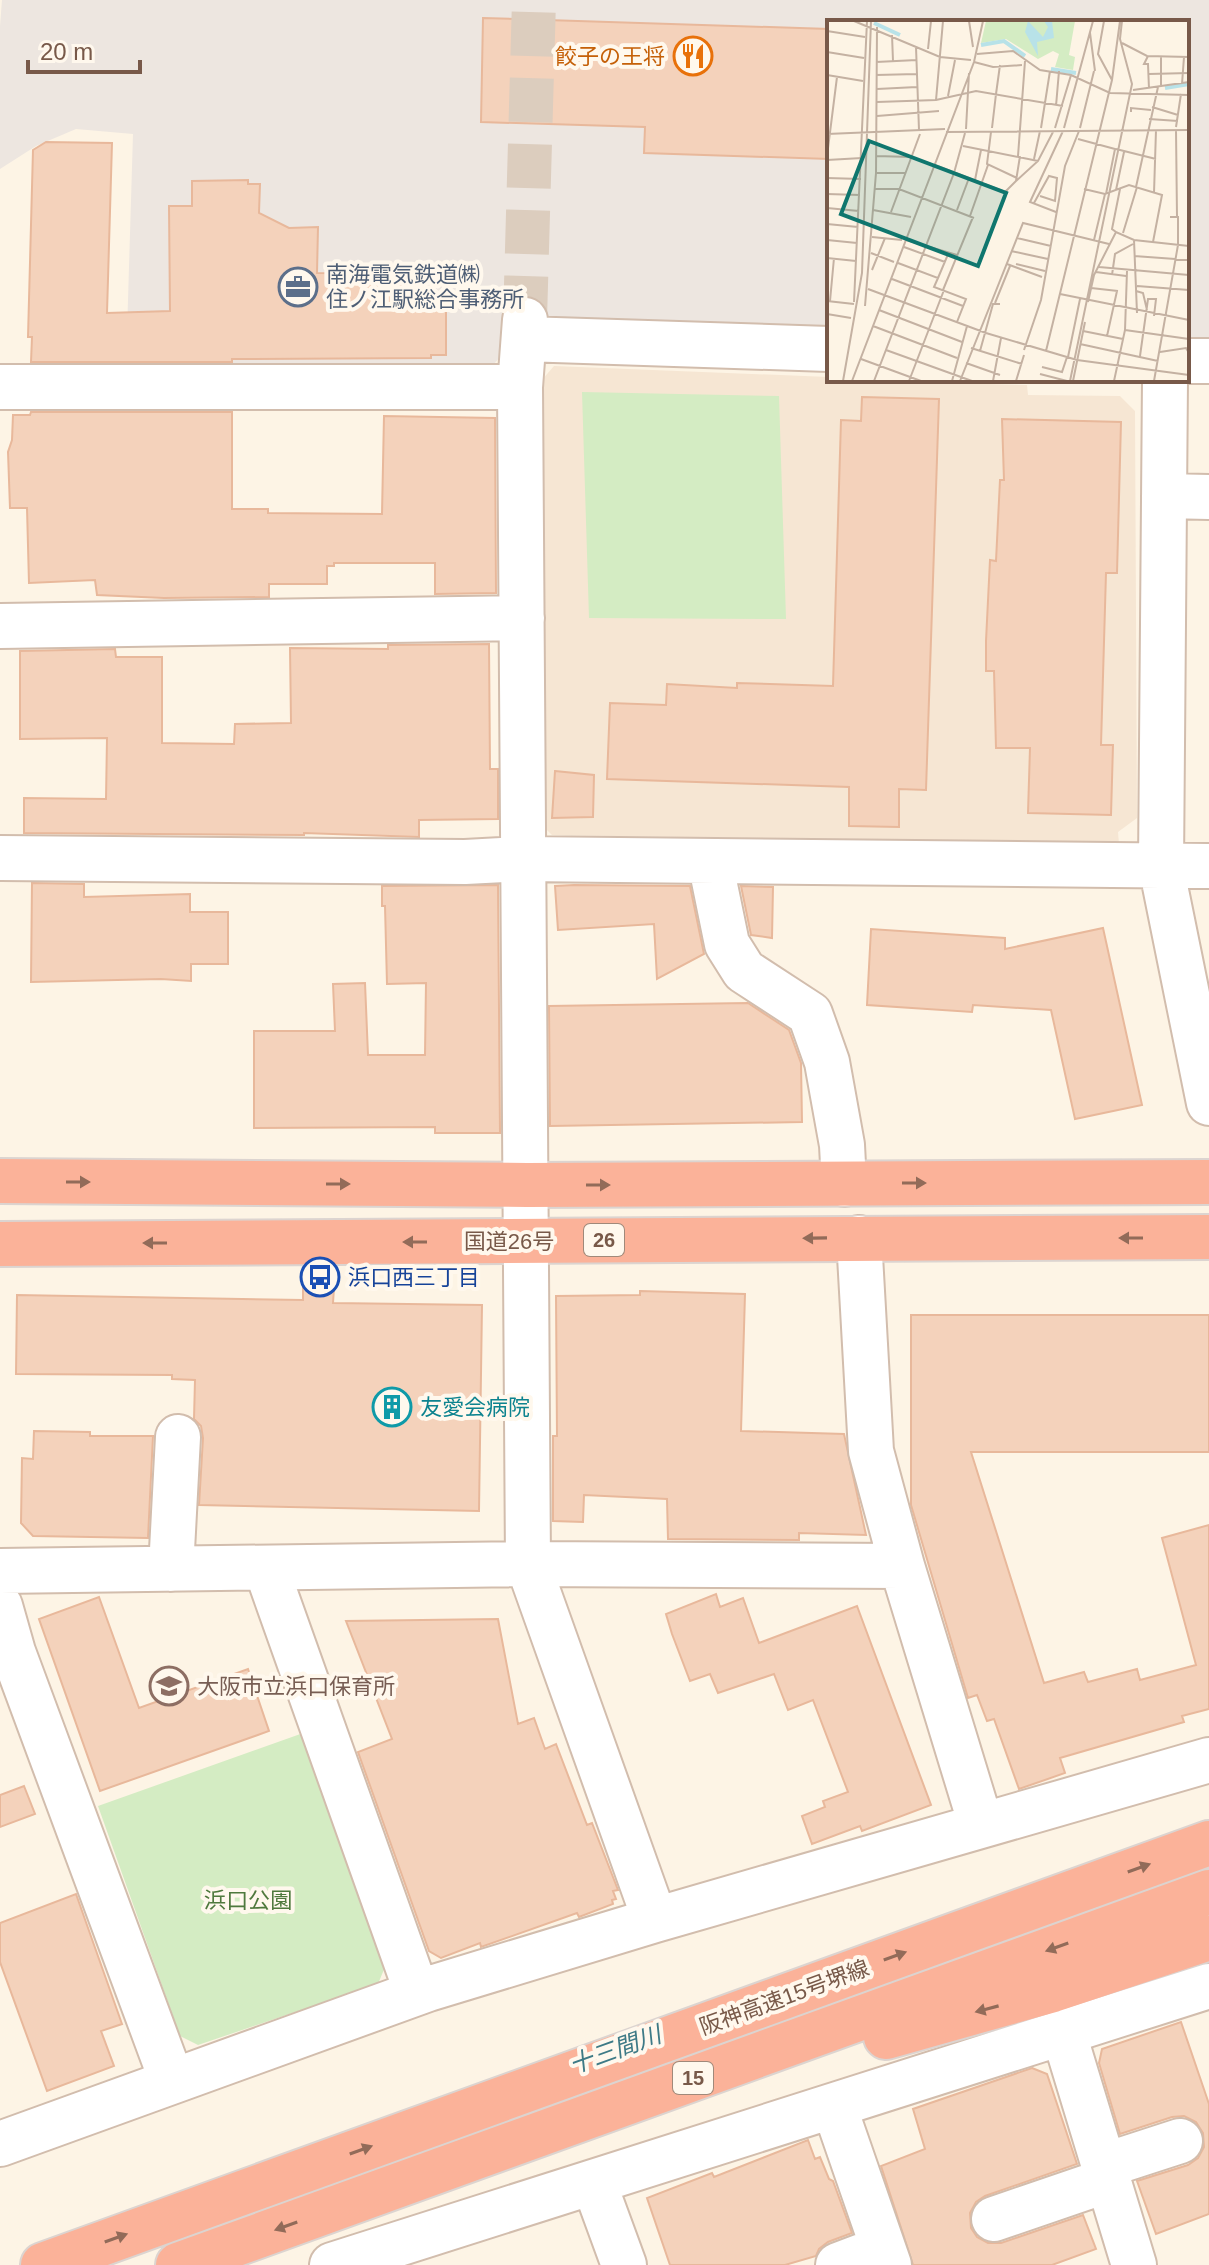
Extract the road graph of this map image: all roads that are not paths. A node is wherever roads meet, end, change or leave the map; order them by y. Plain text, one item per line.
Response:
1 (827, 349) edge
2 (1165, 382) edge
3 (0, 387) edge
4 (520, 387) junction
5 (1164, 496) junction
6 (1209, 497) edge
7 (522, 618) junction
8 (0, 626) edge
9 (0, 858) edge
10 (522, 859) junction
11 (710, 861) junction
12 (1161, 866) junction
13 (1209, 866) edge
14 (1209, 1103) edge
15 (0, 1181) edge
16 (1209, 1182) edge
17 (844, 1184) junction
18 (527, 1185) junction
19 (1209, 1237) edge
20 (859, 1238) junction
21 (527, 1241) junction
22 (0, 1244) edge
23 (178, 1437) dead end
24 (528, 1564) junction
25 (902, 1566) junction
26 (266, 1568) junction
27 (171, 1569) junction
28 (0, 1571) edge
29 (0, 1606) edge
30 (1209, 1760) edge
31 (981, 1825) junction
32 (1209, 1843) edge
33 (1209, 1892) edge
34 (655, 1920) junction
35 (1209, 1938) edge
36 (1209, 1986) edge
37 (417, 1993) junction
38 (1063, 2031) junction
39 (172, 2081) junction
40 (834, 2106) junction
41 (1180, 2141) dead end
42 (0, 2144) edge
43 (1106, 2173) junction
44 (594, 2183) junction
45 (361, 2199) junction
46 (994, 2219) dead end
47 (444, 2249) edge
48 (886, 2256) edge
49 (43, 2265) edge
50 (178, 2265) edge
51 (332, 2265) edge
52 (624, 2265) edge
53 (838, 2265) edge
54 (1134, 2265) edge

1 - 4 street
2 - 5 street
3 - 4 street
4 - 7 street
5 - 6 street
5 - 12 street
7 - 8 street
7 - 10 street
9 - 10 street
10 - 11 street
10 - 18 street
11 - 12 street
11 - 17 street
12 - 13 street
12 - 14 street
15 -> 18 highway
17 -> 16 highway
18 -> 17 highway
18 - 21 street
19 -> 20 highway, 国道26号 / 26
20 -> 21 highway, 国道26号 / 26
20 - 25 street
21 -> 22 highway, 国道26号 / 26
21 - 24 street
23 - 27 street
24 - 25 street
24 - 26 street
24 - 34 street
25 - 31 street
26 - 27 street
26 - 37 street
27 - 28 street
29 - 39 street
30 - 31 street
31 - 34 street
49 -> 32 highway, 阪神高速15号堺線 / 15
33 -> 45 highway, 阪神高速15号堺線 / 15
34 - 37 street
35 -> 45 highway, 15
36 - 38 street
37 - 39 street
38 - 40 street
38 - 43 street
39 - 42 street
40 - 44 street
40 - 48 street
41 - 43 street
43 - 46 street
43 - 54 street
44 - 47 street
44 - 52 street
45 -> 50 highway, 阪神高速15号堺線 / 15
47 - 51 street
48 - 53 street

